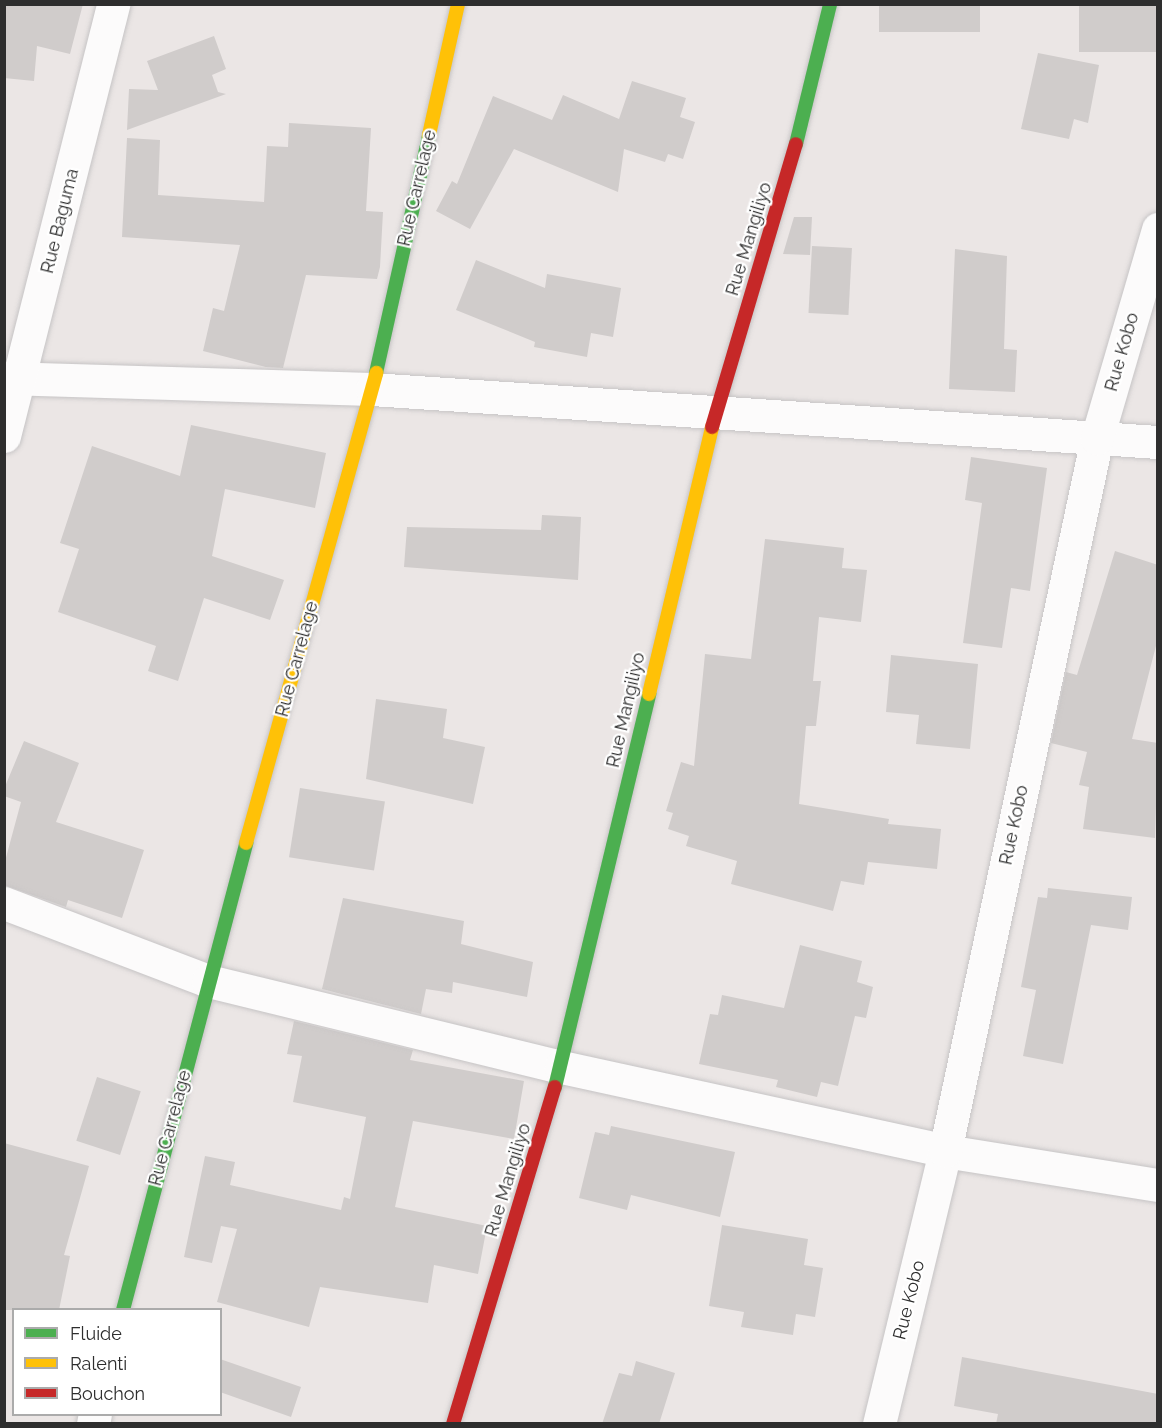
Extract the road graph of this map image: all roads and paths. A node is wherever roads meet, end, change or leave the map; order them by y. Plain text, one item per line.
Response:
1 (113, 4) edge
2 (458, 4) edge
3 (830, 4) edge
4 (1158, 229) edge
5 (13, 378) edge
6 (372, 389) junction
7 (715, 414) junction
8 (4, 436) edge
9 (1097, 438) junction
10 (1158, 442) edge
11 (4, 903) edge
12 (208, 981) junction
13 (561, 1067) junction
14 (945, 1151) junction
15 (1158, 1185) edge
16 (124, 1308) edge
17 (453, 1424) edge
18 (879, 1424) edge

1 - 5 street, Rue Baguma
2 - 6 street, Rue Carrelage
3 - 7 street, Rue Mangiliyo
4 - 9 street, Rue Kobo
5 - 6 street
5 - 8 street, Rue Baguma
6 - 7 street
6 - 12 street, Rue Carrelage
7 - 9 street
7 - 13 street, Rue Mangiliyo
9 - 10 street
9 - 14 street, Rue Kobo
11 - 12 street
12 - 13 street
12 - 16 street, Rue Carrelage
13 - 14 street
13 - 17 street, Rue Mangiliyo
14 - 15 street
14 - 18 street, Rue Kobo

